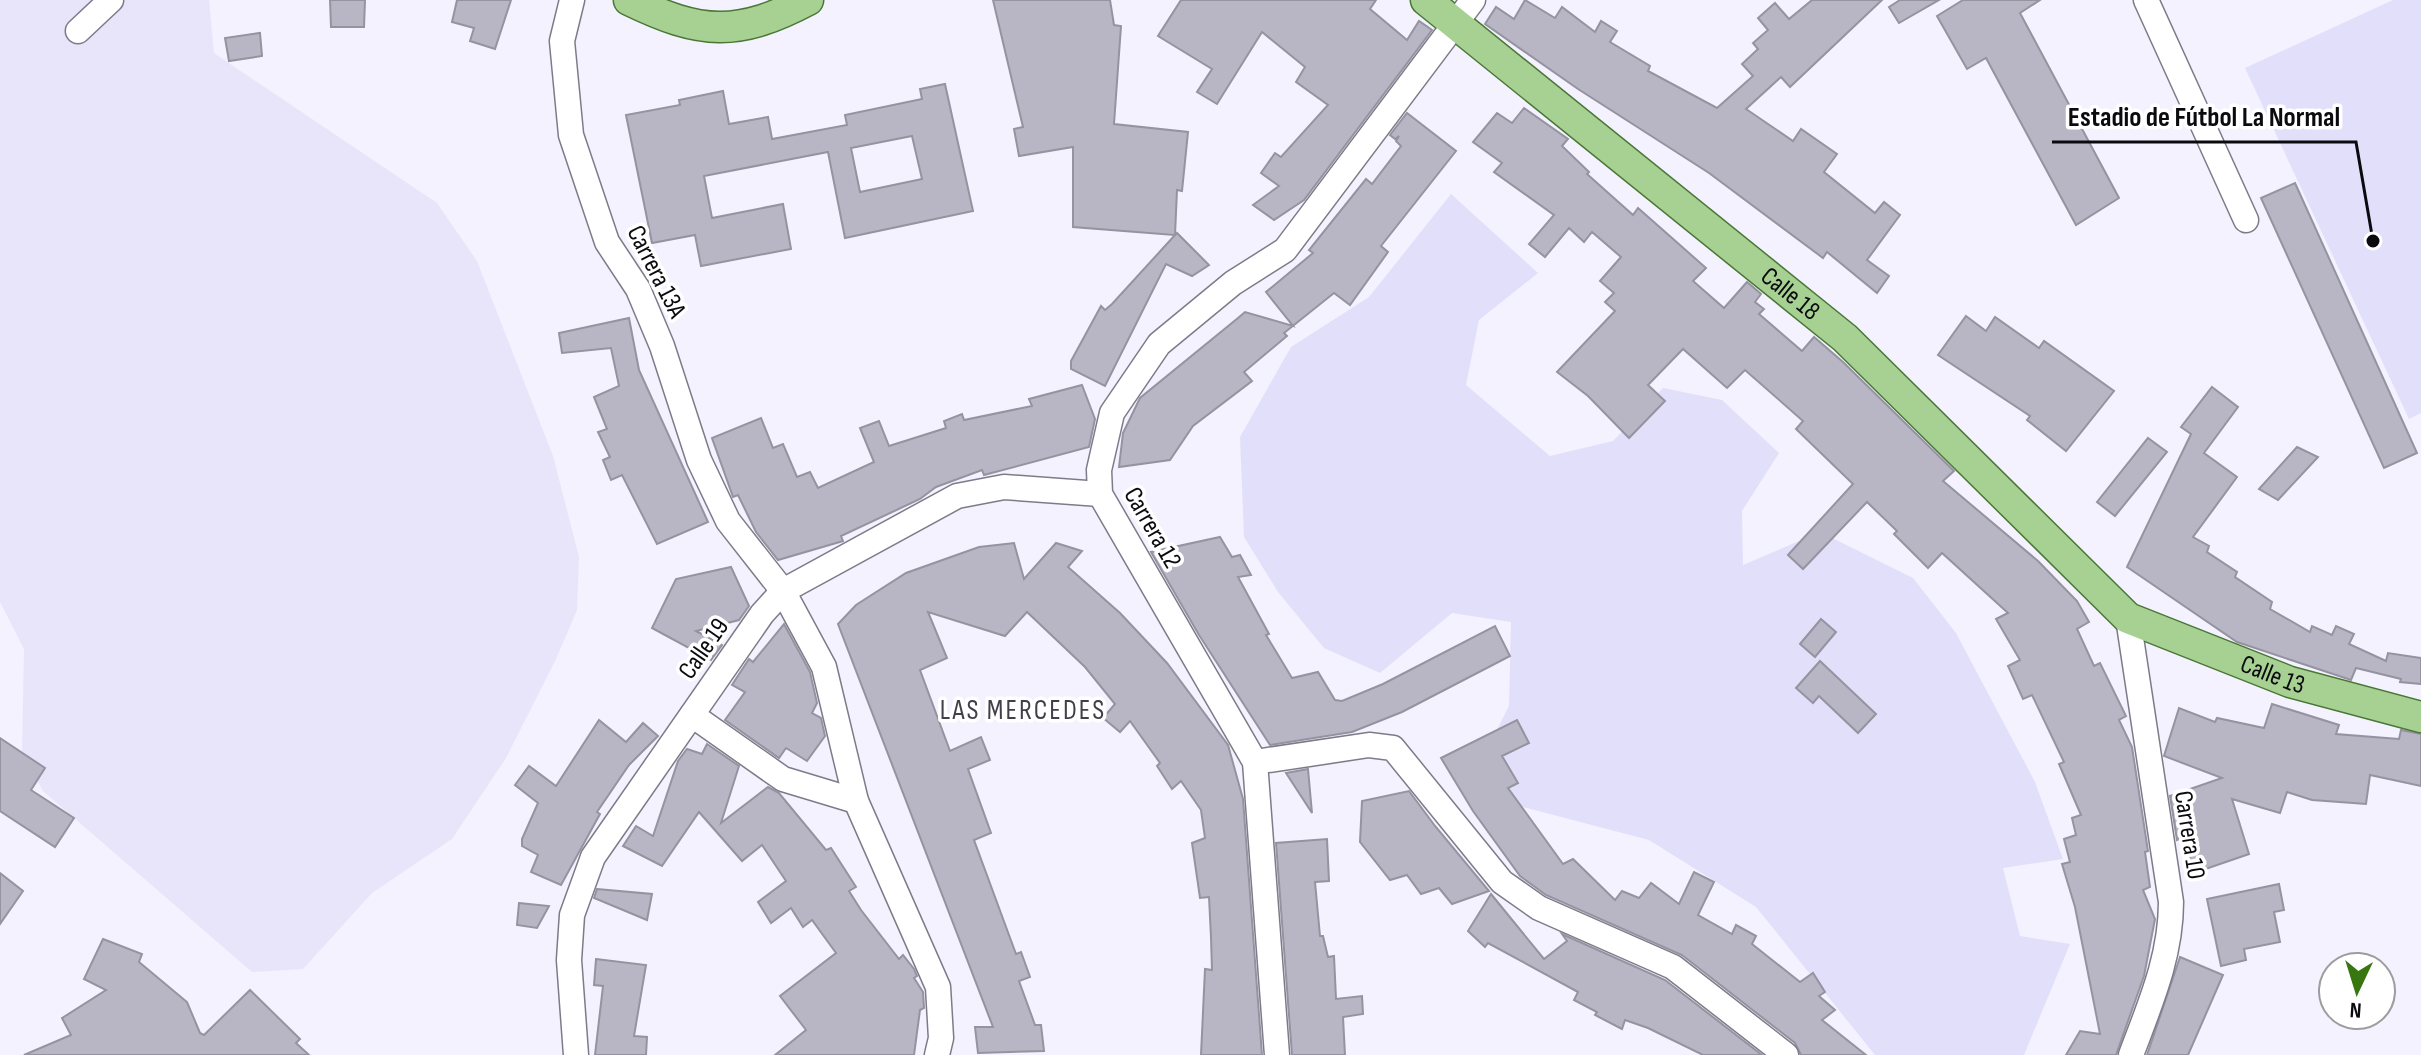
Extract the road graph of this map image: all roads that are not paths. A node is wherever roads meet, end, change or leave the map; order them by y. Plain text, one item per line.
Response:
1 (111, 0) edge
2 (572, 0) edge
3 (629, 0) edge
4 (808, 0) edge
5 (1426, 0) edge
6 (2146, 0) edge
7 (1465, 12) edge
8 (78, 31) dead end
9 (2246, 220) dead end
10 (1100, 494) junction
11 (783, 591) junction
12 (2128, 618) junction
13 (692, 715) junction
14 (2421, 717) edge
15 (1255, 762) junction
16 (856, 801) junction
17 (576, 1055) edge
18 (937, 1055) edge
19 (1277, 1055) edge
20 (1786, 1055) edge
21 (2131, 1055) edge

1 - 8 street
2 - 11 street, Carrera 13A
3 - 4 main road
5 - 7 main road, Calle 18
6 - 9 street
7 - 10 street, Carrera 12
7 - 12 main road, Calle 18
10 - 11 street, Calle 19
10 - 15 street, Carrera 12
11 - 13 street, Calle 19
11 - 16 street, Carrera 13A
12 - 14 main road, Calle 13
12 - 21 street, Carrera 10
13 - 16 street
13 - 17 street, Calle 19
15 - 19 street, Carrera 12
15 - 20 street
16 - 18 street, Carrera 13A

